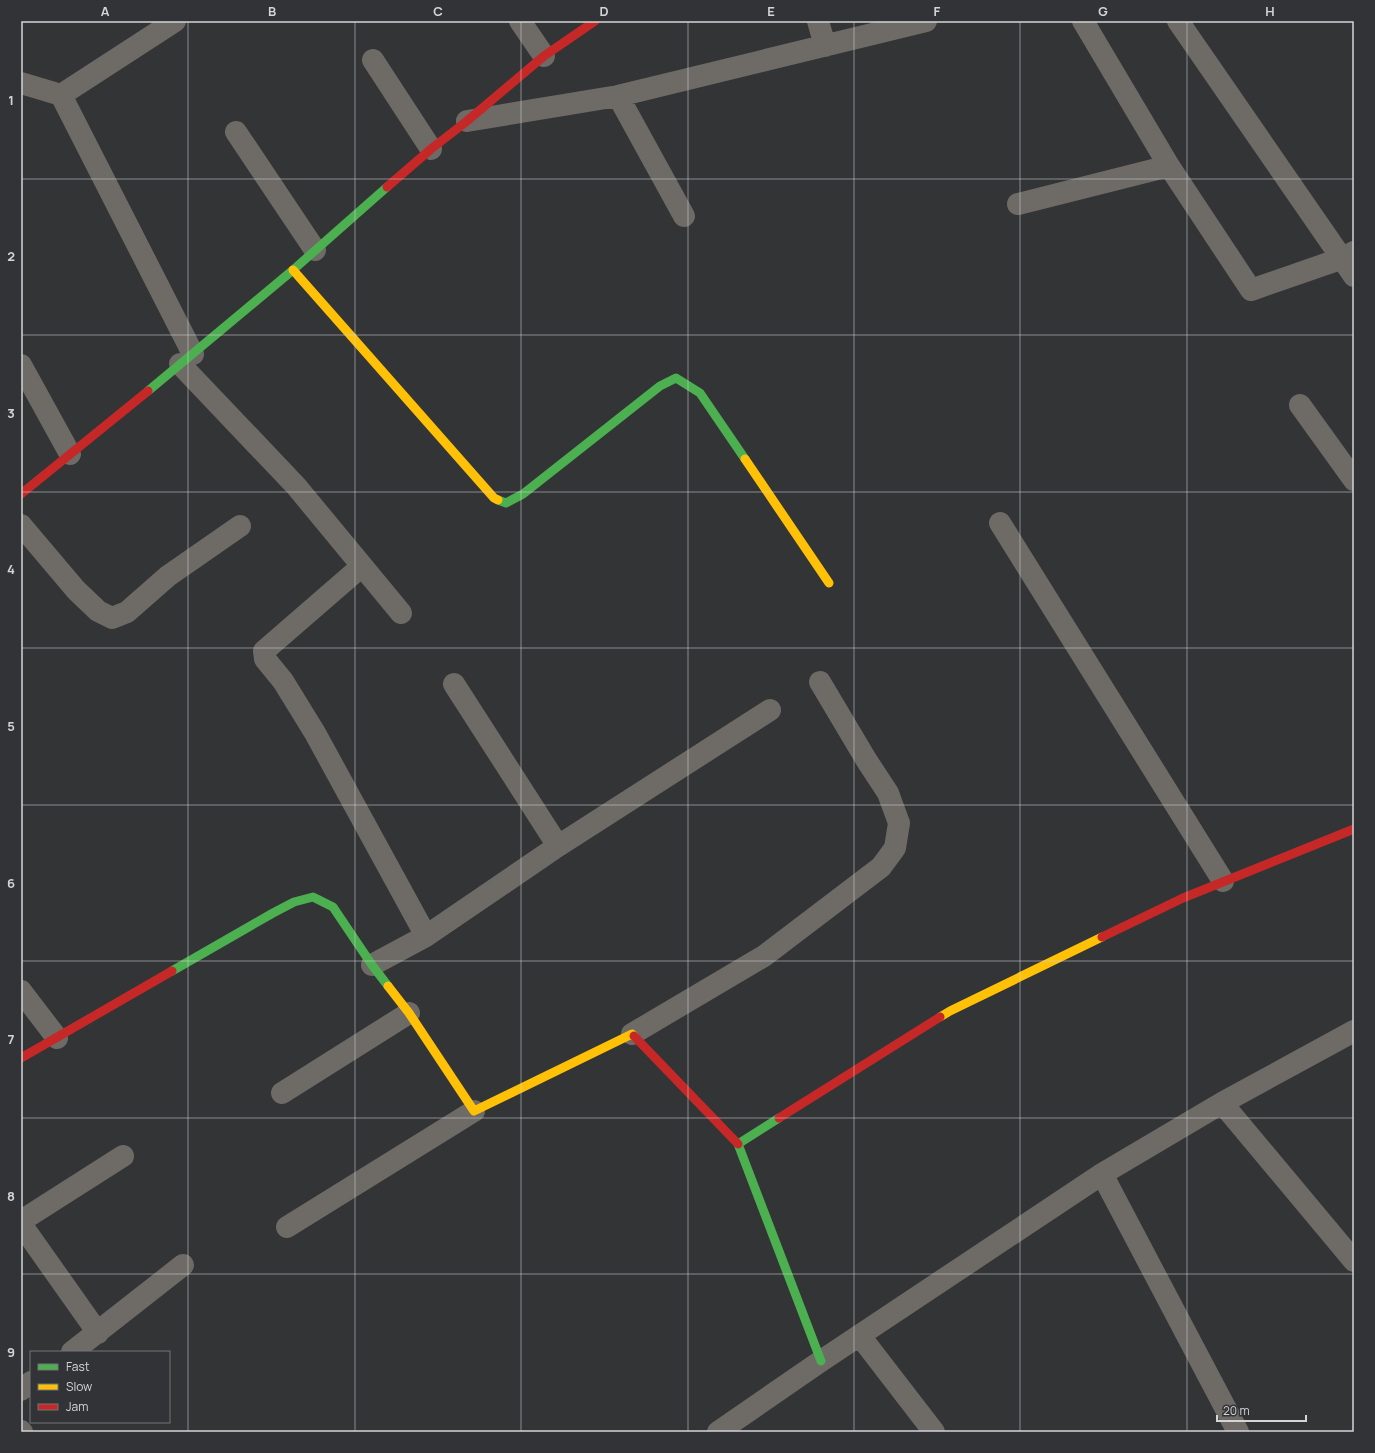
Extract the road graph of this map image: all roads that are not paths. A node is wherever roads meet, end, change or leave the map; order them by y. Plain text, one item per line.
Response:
1 (175, 21) edge
2 (520, 21) edge
3 (595, 21) edge
4 (818, 21) edge
5 (926, 21) edge
6 (1083, 21) edge
7 (1178, 21) edge
8 (825, 46) junction
9 (544, 56) junction
10 (373, 60) dead end
11 (21, 83) edge
12 (61, 95) junction
13 (618, 96) junction
14 (467, 121) junction
15 (236, 132) dead end
16 (431, 149) junction
17 (1169, 166) junction
18 (1018, 204) dead end
19 (684, 216) dead end
20 (315, 250) junction
21 (1350, 262) edge
22 (293, 270) junction
23 (187, 359) junction
24 (21, 364) edge
25 (1300, 405) dead end
26 (70, 454) junction
27 (1354, 480) edge
28 (21, 494) edge
29 (1000, 523) dead end
30 (21, 526) edge
31 (240, 526) dead end
32 (362, 566) junction
33 (829, 583) dead end
34 (401, 613) dead end
35 (820, 682) dead end
36 (454, 684) dead end
37 (770, 710) dead end
38 (1354, 829) edge
39 (558, 846) junction
40 (1223, 882) junction
41 (426, 936) junction
42 (372, 965) junction
43 (21, 991) edge
44 (409, 1013) junction
45 (1354, 1031) edge
46 (632, 1034) junction
47 (57, 1038) junction
48 (21, 1058) edge
49 (282, 1092) dead end
50 (1222, 1103) junction
51 (474, 1111) junction
52 (738, 1144) junction
53 (123, 1156) dead end
54 (1102, 1174) junction
55 (21, 1221) edge
56 (21, 1224) edge
57 (288, 1227) dead end
58 (1354, 1261) edge
59 (183, 1265) dead end
60 (98, 1333) junction
61 (860, 1336) junction
62 (73, 1351) edge
63 (821, 1361) junction
64 (30, 1383) edge
65 (21, 1390) edge
66 (718, 1432) edge
67 (934, 1432) edge
68 (1238, 1432) edge

1 - 12 street
2 - 9 street
3 - 9 street
4 - 8 street
5 - 8 street
6 - 17 street
7 - 21 street
8 - 13 street
9 - 14 street
10 - 16 street
11 - 12 street
12 - 23 street
13 - 14 street
13 - 19 street
14 - 16 street
15 - 20 street
16 - 20 street
17 - 18 street
17 - 21 street
20 - 22 street
22 - 23 street
22 - 33 street
23 - 26 street
23 - 32 street
24 - 26 street
25 - 27 street
26 - 28 street
29 - 40 street
30 - 31 street
32 - 34 street
32 - 41 street
35 - 46 street
36 - 39 street
37 - 39 street
38 - 40 street
39 - 41 street
40 - 52 street
41 - 42 street
42 - 44 street
42 - 47 street
43 - 47 street
44 - 49 street
44 - 51 street
45 - 50 street
46 - 51 street
46 - 52 street
47 - 48 street
50 - 54 street
50 - 58 street
51 - 57 street
52 - 63 street
53 - 55 street
54 - 61 street
54 - 68 street
56 - 60 street
59 - 60 street
60 - 62 street
61 - 63 street
61 - 67 street
63 - 66 street
64 - 65 street

